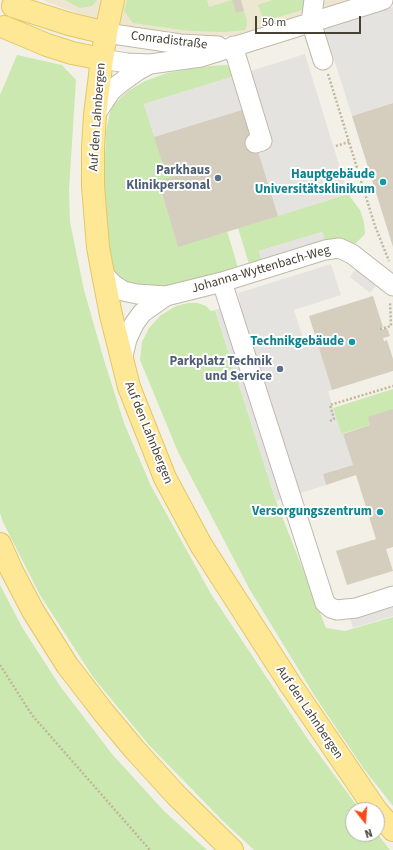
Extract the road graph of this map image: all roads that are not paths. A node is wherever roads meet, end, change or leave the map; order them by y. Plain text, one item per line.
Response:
1 (113, 0) edge
2 (314, 0) edge
3 (384, 0) edge
4 (10, 3) edge
5 (311, 22) junction
6 (1, 30) edge
7 (106, 33) junction
8 (233, 46) junction
9 (102, 59) junction
10 (323, 60) road end
11 (150, 64) junction
12 (95, 115) junction
13 (255, 143) dead end
14 (103, 274) junction
15 (222, 282) junction
16 (392, 293) edge
17 (166, 296) junction
18 (122, 360) junction
19 (0, 544) edge
20 (393, 596) edge
21 (371, 802) edge
22 (385, 820) edge
23 (393, 830) edge
24 (232, 850) edge

1 - 7 main road, Auf den Lahnbergen
2 - 5 street
3 - 5 street, Conradistraße
4 - 6 main road
4 - 7 main road
5 - 8 street, Conradistraße
5 - 10 street
6 - 9 main road
7 - 8 street, Conradistraße
7 - 9 main road, Auf den Lahnbergen
8 - 11 street, Conradistraße
8 - 13 street
9 - 11 street, Conradistraße
9 - 12 main road, Auf den Lahnbergen
11 - 12 street, Conradistraße
12 - 14 main road, Auf den Lahnbergen
14 - 17 street, Johanna-Wyttenbach-Weg
14 - 18 main road, Auf den Lahnbergen
15 - 16 street, Johanna-Wyttenbach-Weg
15 - 17 street, Johanna-Wyttenbach-Weg
15 - 20 street
17 - 18 street, Johanna-Wyttenbach-Weg
18 - 21 main road, Auf den Lahnbergen
19 - 24 main road
22 - 23 main road, Auf den Lahnbergen

